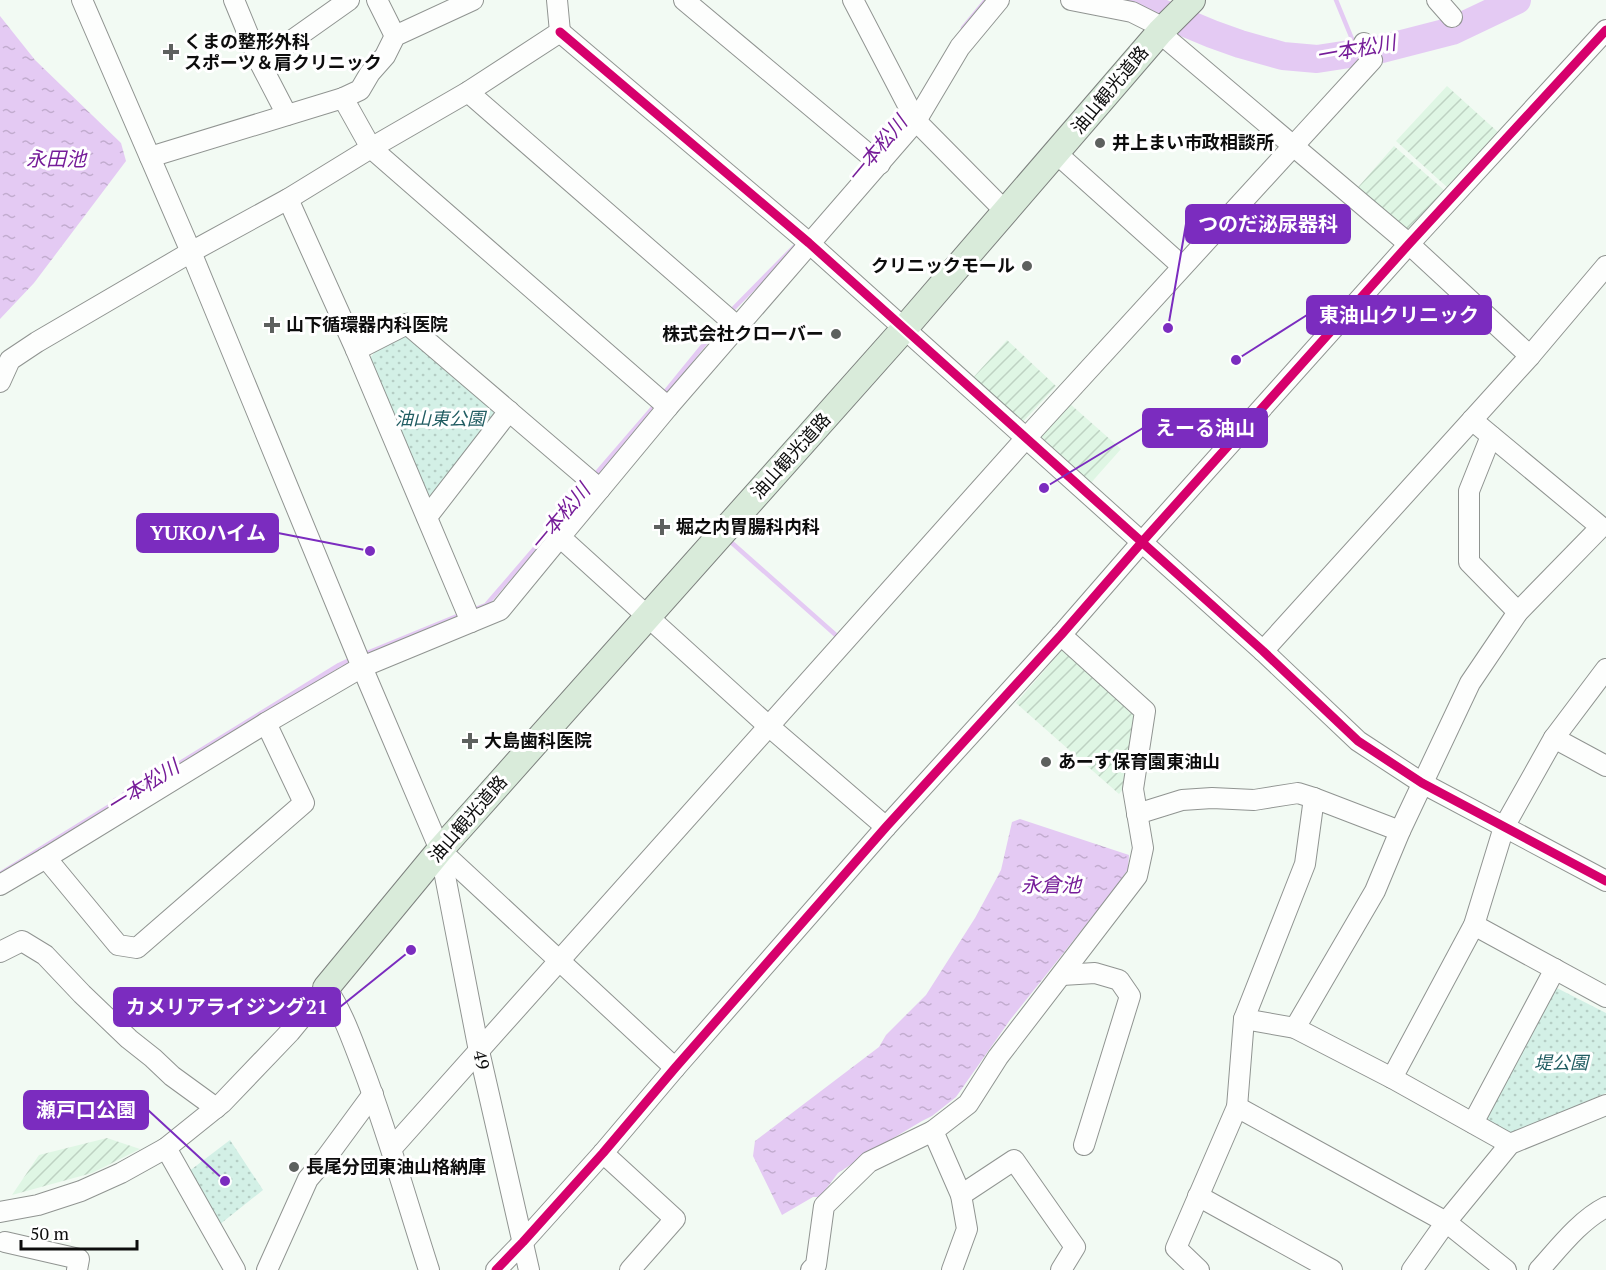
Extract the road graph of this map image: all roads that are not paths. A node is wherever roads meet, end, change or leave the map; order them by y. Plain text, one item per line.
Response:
1 (82, 0) edge
2 (234, 0) edge
3 (350, 0) edge
4 (377, 0) edge
5 (473, 0) edge
6 (557, 0) edge
7 (685, 0) edge
8 (853, 0) edge
9 (999, 0) edge
10 (1071, 0) edge
11 (1437, 0) edge
12 (1189, 3) edge
13 (1452, 16) dead end
14 (1606, 30) edge
15 (1160, 31) junction
16 (560, 32) junction
17 (394, 36) junction
18 (1368, 51) dead end
19 (260, 63) junction
20 (468, 92) junction
21 (343, 98) junction
22 (912, 113) junction
23 (287, 115) junction
24 (1292, 147) junction
25 (371, 148) junction
26 (1056, 153) junction
27 (150, 158) junction
28 (873, 158) junction
29 (288, 199) junction
30 (1005, 211) junction
31 (803, 239) junction
32 (1408, 244) junction
33 (191, 252) junction
34 (1182, 266) junction
35 (1606, 266) edge
36 (731, 321) junction
37 (904, 329) junction
38 (356, 350) junction
39 (1530, 356) junction
40 (0, 382) edge
41 (663, 402) junction
42 (509, 411) junction
43 (1472, 420) junction
44 (1491, 436) junction
45 (1026, 438) junction
46 (593, 483) junction
47 (427, 517) junction
48 (1603, 529) edge
49 (560, 537) junction
50 (1142, 542) junction
51 (1518, 612) junction
52 (468, 615) junction
53 (647, 617) junction
54 (1061, 635) junction
55 (1263, 651) junction
56 (359, 658) junction
57 (1606, 669) edge
58 (266, 723) junction
59 (768, 726) junction
60 (1554, 738) junction
61 (1606, 766) edge
62 (1422, 783) junction
63 (1314, 798) junction
64 (1137, 814) junction
65 (1504, 826) junction
66 (886, 827) junction
67 (1400, 831) junction
68 (440, 850) junction
69 (46, 858) junction
70 (1606, 881) edge
71 (0, 885) edge
72 (1474, 925) junction
73 (0, 952) edge
74 (560, 961) junction
75 (1555, 969) junction
76 (1062, 975) junction
77 (326, 988) junction
78 (1606, 997) edge
79 (1244, 1019) junction
80 (1295, 1028) junction
81 (479, 1051) junction
82 (675, 1068) junction
83 (1392, 1078) junction
84 (373, 1094) junction
85 (1606, 1105) edge
86 (1237, 1107) junction
87 (216, 1108) junction
88 (1473, 1123) junction
89 (933, 1131) junction
90 (1510, 1144) junction
91 (1084, 1145) dead end
92 (166, 1148) junction
93 (392, 1148) junction
94 (603, 1153) junction
95 (961, 1195) junction
96 (1198, 1196) junction
97 (1606, 1207) edge
98 (0, 1215) edge
99 (1446, 1222) junction
100 (523, 1242) junction
101 (2, 1246) edge
102 (226, 1266) edge
103 (427, 1269) edge
104 (77, 1270) edge
105 (267, 1270) edge
106 (496, 1270) edge
107 (529, 1270) edge
108 (630, 1270) edge
109 (811, 1270) edge
110 (952, 1270) edge
111 (1061, 1270) edge
112 (1199, 1270) edge
113 (1332, 1270) edge
114 (1412, 1270) edge
115 (1506, 1270) edge
116 (1539, 1270) edge

1 - 27 street
2 - 19 street
3 - 19 street
4 - 17 street
5 - 17 street
6 - 16 street
7 - 28 street
8 - 22 street
9 - 22 street
10 - 15 street
11 - 13 street
12 - 15 main road, 油山観光道路
14 - 32 street
15 - 24 street
15 - 26 main road, 油山観光道路
16 - 20 street
16 - 31 street
17 - 21 street
18 - 24 street
19 - 23 street
20 - 25 street
20 - 36 street
21 - 23 street
21 - 25 street
22 - 28 street
22 - 30 street
23 - 27 street
24 - 32 street
24 - 34 street
25 - 29 street
25 - 41 street
26 - 30 main road, 油山観光道路
26 - 34 street
27 - 33 street
28 - 31 street
29 - 33 street
29 - 38 street
30 - 37 main road, 油山観光道路
31 - 36 street
31 - 37 street
32 - 39 street
32 - 50 street
33 - 40 street
33 - 56 street
34 - 45 street
35 - 39 street
36 - 41 street
37 - 45 street
37 - 53 main road, 油山観光道路
38 - 42 street
38 - 47 street
39 - 43 street
41 - 46 street
42 - 46 street
42 - 47 street
43 - 44 street
43 - 55 street
44 - 48 street
44 - 51 street
45 - 50 street
45 - 59 street
46 - 49 street
47 - 52 street
48 - 51 street
49 - 52 street
49 - 53 street
50 - 54 street
50 - 55 street
51 - 62 street
52 - 56 street
53 - 59 street
53 - 68 main road, 油山観光道路
54 - 64 street
54 - 66 street
55 - 62 street
56 - 58 street
56 - 68 street
57 - 60 street
58 - 69 street
58 - 69 street
59 - 66 street
59 - 74 street
60 - 61 street
60 - 65 street
62 - 65 street
62 - 67 street
63 - 64 street
63 - 67 street
63 - 79 street
64 - 76 street
65 - 70 street
65 - 72 street
66 - 82 street
67 - 80 street
68 - 74 street
68 - 77 main road, 油山観光道路
68 - 81 street, 49 / 49
69 - 71 street
72 - 75 street
72 - 83 street
73 - 87 street
74 - 81 street
74 - 82 street
75 - 78 street
75 - 88 street
76 - 89 street
76 - 91 street
77 - 84 street
77 - 87 street
79 - 80 street
79 - 86 street
80 - 83 street
81 - 93 street
81 - 100 street, 49 / 49
82 - 94 street
83 - 88 street
84 - 93 street
84 - 105 street
85 - 90 street
86 - 96 street
86 - 99 street
87 - 92 street
88 - 90 street
89 - 95 street
89 - 109 street
90 - 99 street
92 - 98 street
92 - 102 street
93 - 103 street
94 - 100 street
94 - 108 street
95 - 110 street
95 - 111 street
96 - 112 street
96 - 113 street
97 - 116 street
98 - 101 street
99 - 114 street
99 - 115 street
100 - 106 street
100 - 107 street, 49 / 49
101 - 104 street

